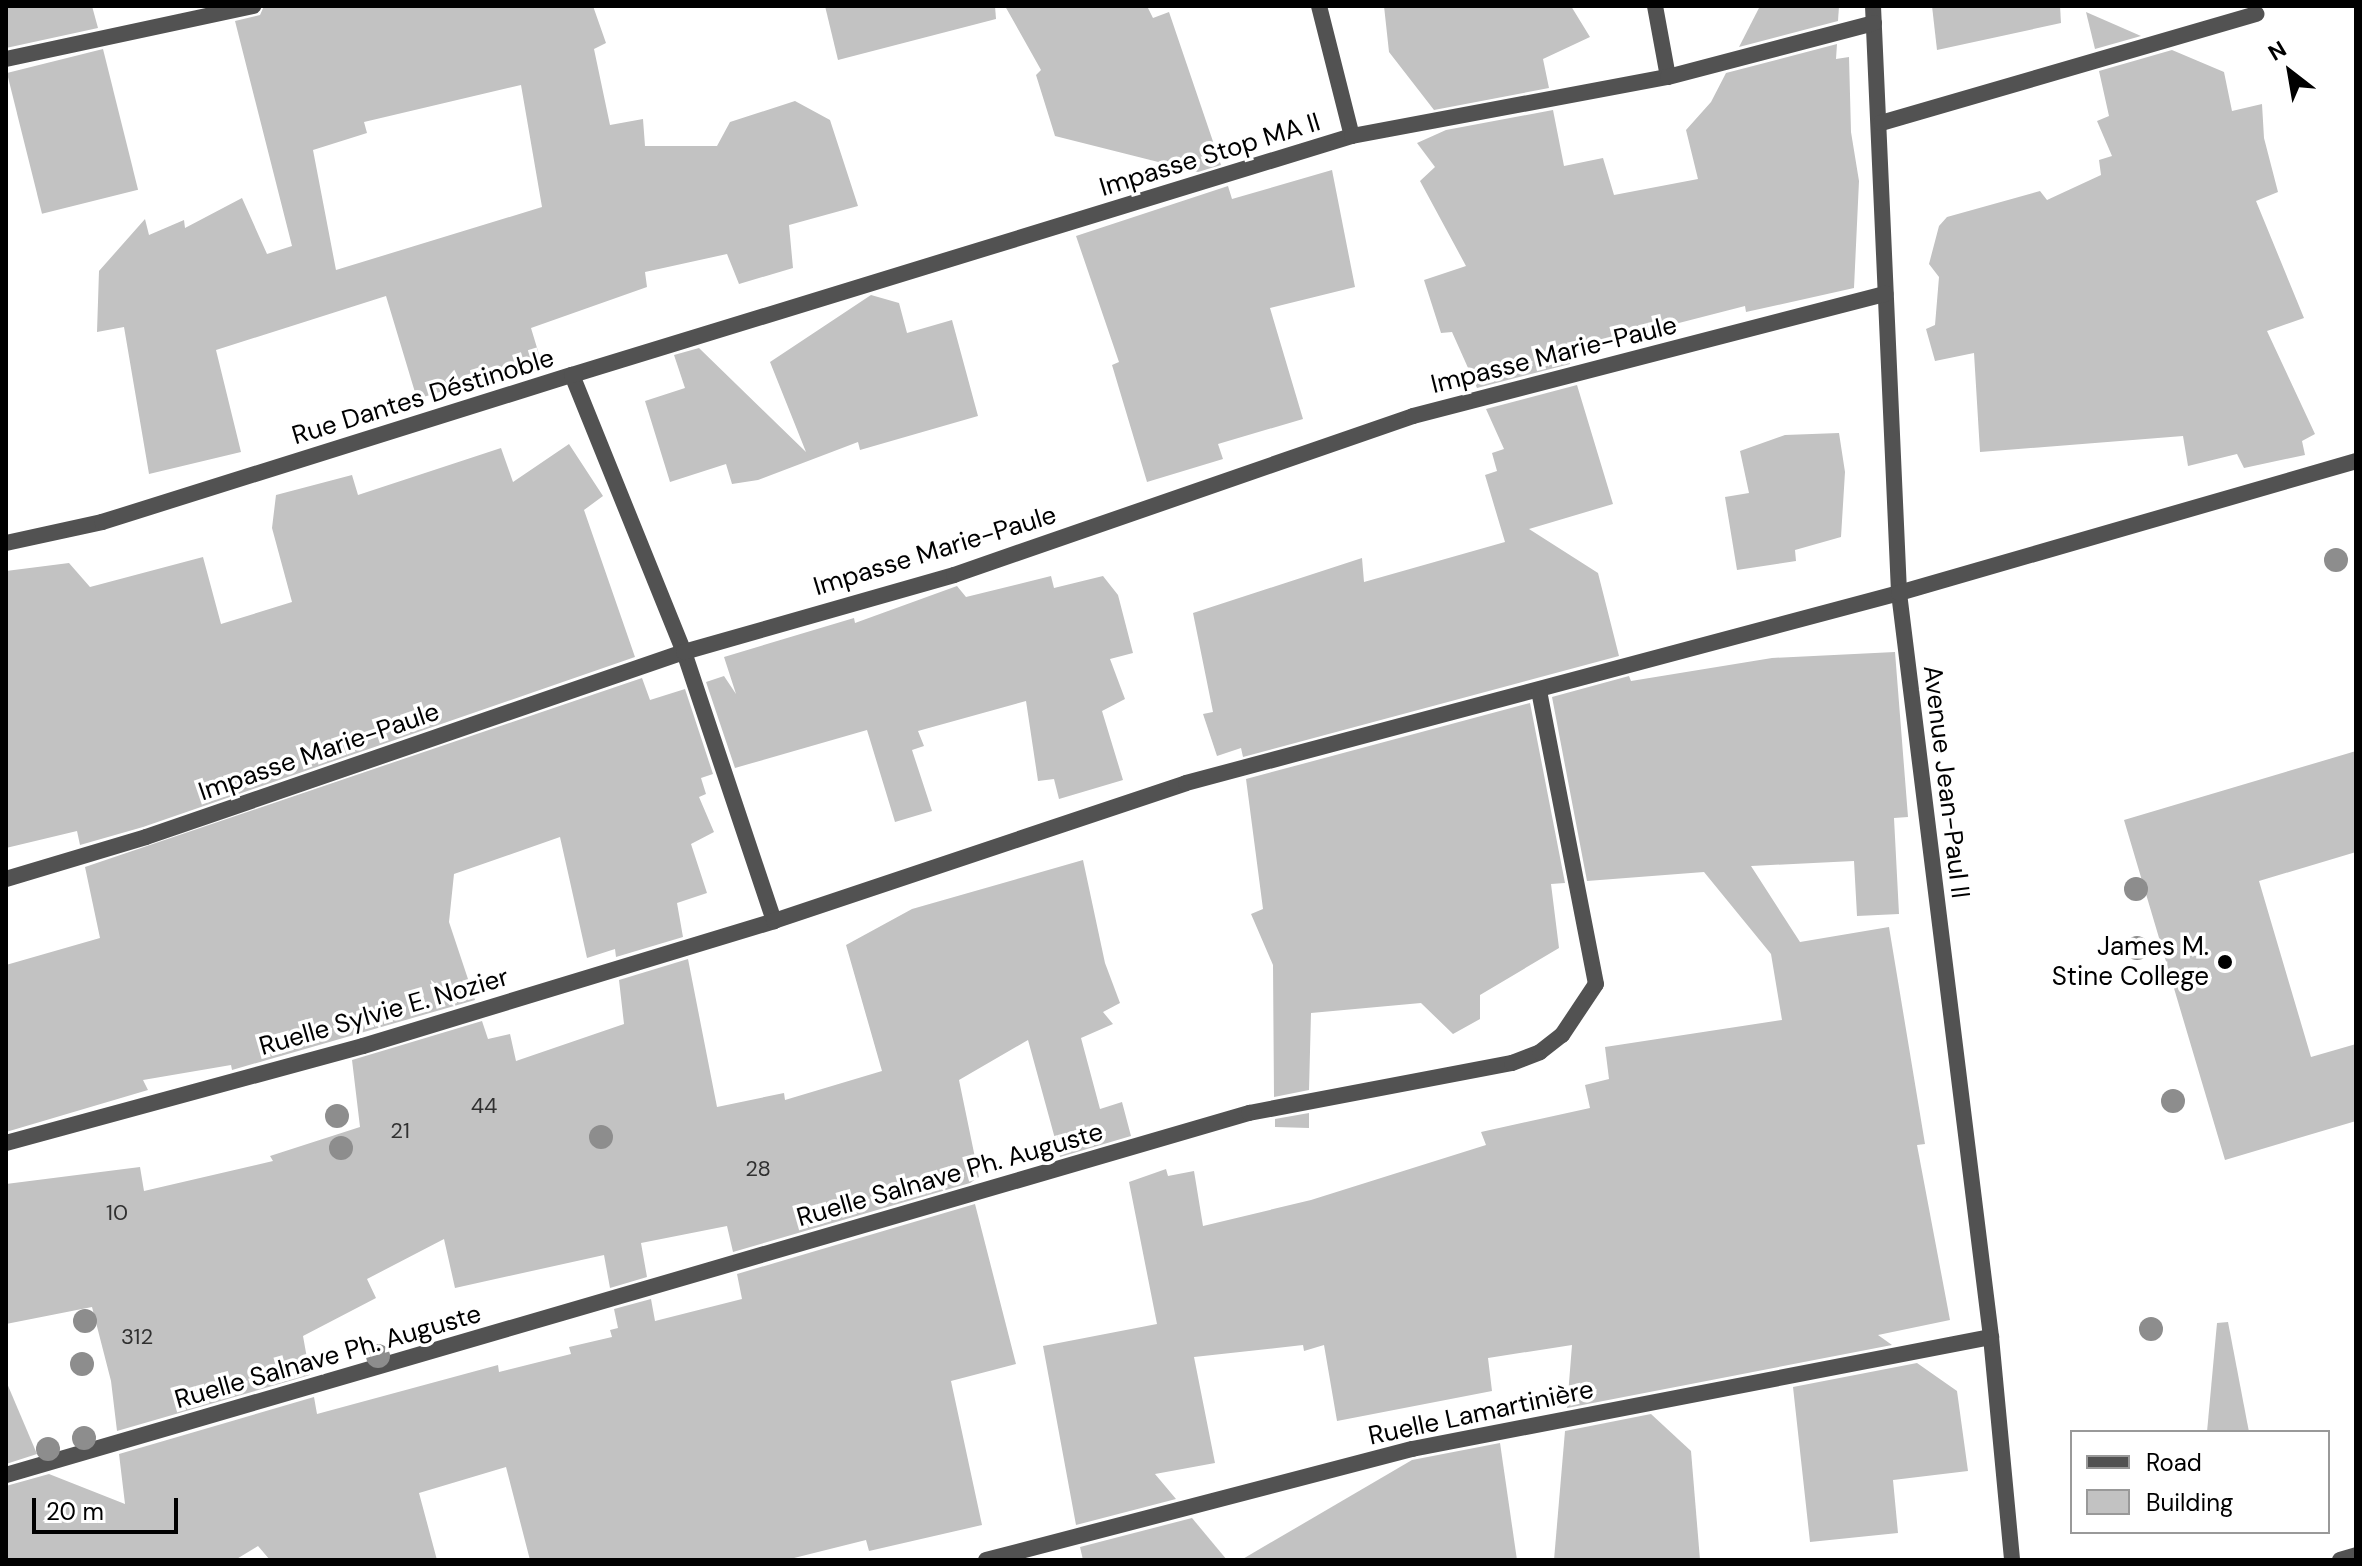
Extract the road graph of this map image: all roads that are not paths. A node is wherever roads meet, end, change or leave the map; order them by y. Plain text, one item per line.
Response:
1 (253, 6) edge
2 (1319, 6) edge
3 (1655, 6) edge
4 (2256, 14) dead end
5 (1873, 15) edge
6 (6, 59) edge
7 (1668, 77) junction
8 (1881, 123) junction
9 (1352, 136) junction
10 (1886, 294) junction
11 (572, 375) junction
12 (2356, 461) edge
13 (6, 543) edge
14 (1899, 593) junction
15 (684, 652) junction
16 (1539, 690) junction
17 (6, 879) edge
18 (774, 921) junction
19 (6, 1143) edge
20 (1991, 1337) junction
21 (6, 1475) edge
22 (2356, 1555) edge
23 (986, 1560) edge
24 (2012, 1560) edge
25 (2340, 1560) edge

1 - 6 street
2 - 9 street
3 - 7 street
4 - 8 street
5 - 7 street, Impasse Stop MA II
5 - 8 street, Avenue Jean-Paul II
7 - 9 street, Impasse Stop MA II
8 - 10 street, Avenue Jean-Paul II
9 - 11 street, Impasse Stop MA II
10 - 14 street, Avenue Jean-Paul II
10 - 15 street, Impasse Marie-Paule
11 - 13 street, Rue Dantes Déstinoble
11 - 15 street, Rue Dantes Déstinoble
12 - 14 street, Ruelle Sylvie E. Nozier
14 - 16 street, Ruelle Sylvie E. Nozier
14 - 20 street, Avenue Jean-Paul II
15 - 17 street, Impasse Marie-Paule
15 - 18 street, Rue Dantes Déstinoble
16 - 18 street, Ruelle Sylvie E. Nozier
16 - 21 street, Ruelle Salnave Ph. Auguste
18 - 19 street, Ruelle Sylvie E. Nozier
20 - 23 street, Ruelle Lamartinière
20 - 24 street, Avenue Jean-Paul II
22 - 25 street

